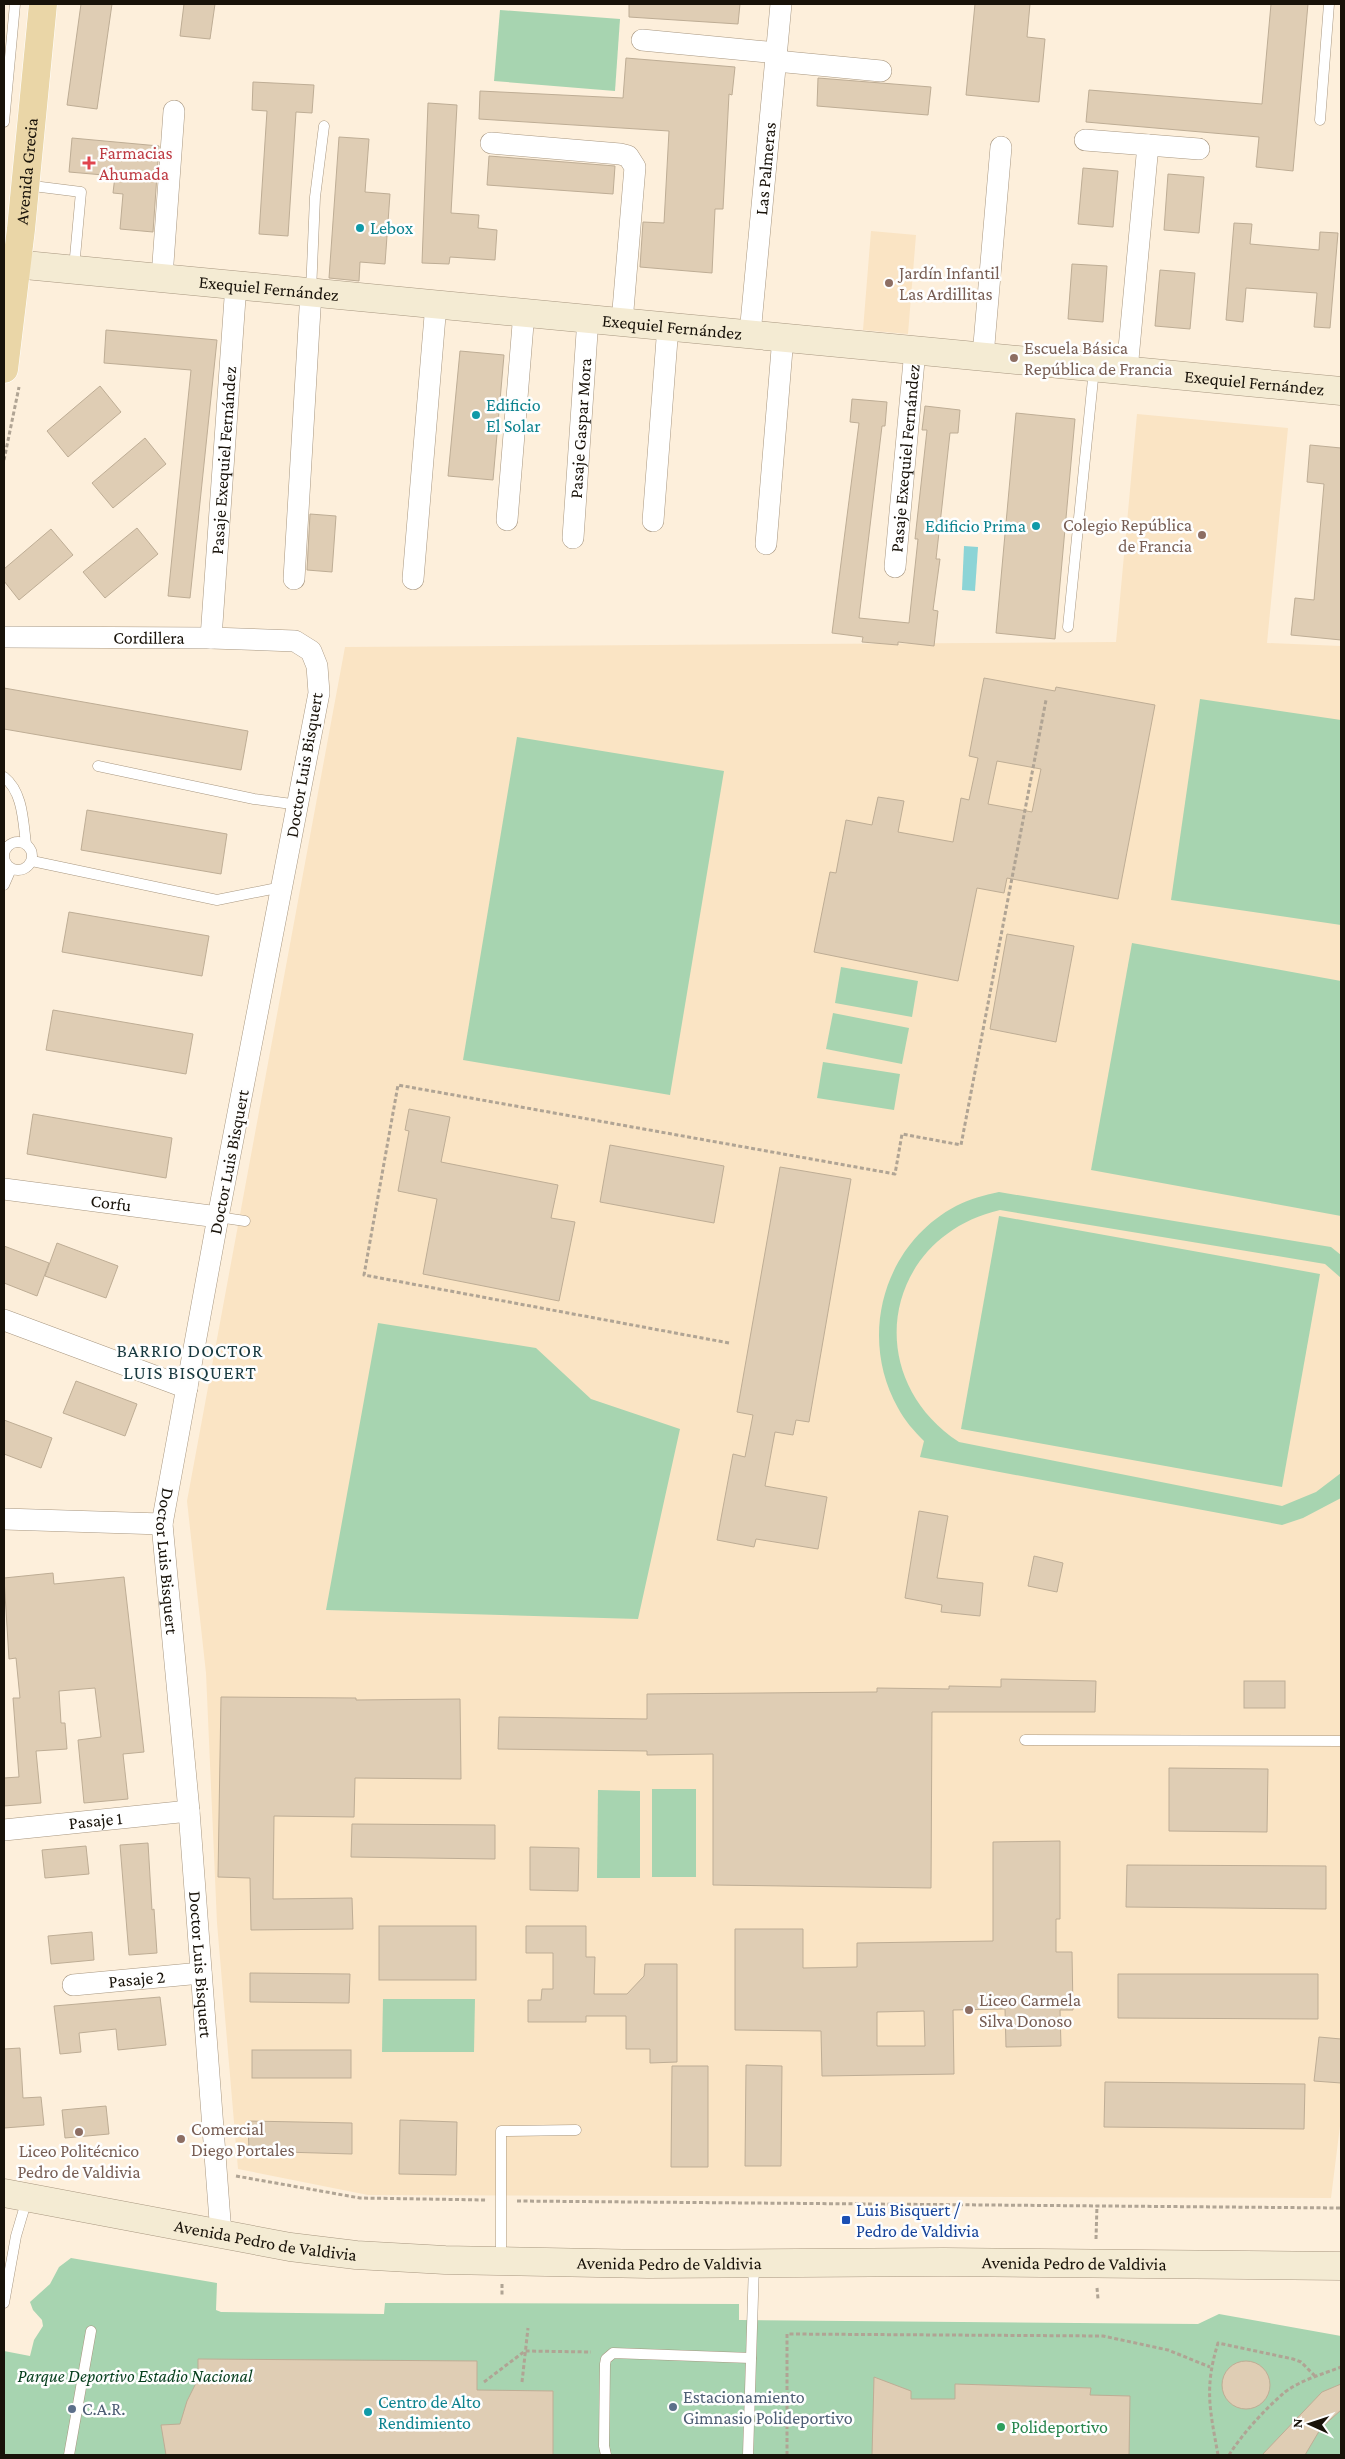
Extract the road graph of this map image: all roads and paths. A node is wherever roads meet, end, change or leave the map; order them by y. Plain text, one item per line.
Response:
1 (15, 4) edge
2 (43, 4) edge
3 (781, 4) edge
4 (1329, 4) edge
5 (642, 40) dead end
6 (776, 57) junction
7 (881, 71) dead end
8 (174, 111) dead end
9 (1320, 120) dead end
10 (4, 122) edge
11 (324, 126) dead end
12 (1086, 140) dead end
13 (491, 143) dead end
14 (1148, 145) junction
15 (1001, 147) dead end
16 (1200, 149) dead end
17 (25, 185) junction
18 (10, 263) edge
19 (73, 269) junction
20 (162, 277) junction
21 (236, 284) junction
22 (311, 292) junction
23 (436, 304) junction
24 (524, 312) junction
25 (588, 318) junction
26 (622, 322) junction
27 (668, 326) junction
28 (750, 334) junction
29 (783, 337) junction
30 (915, 350) junction
31 (983, 356) junction
32 (1094, 367) junction
33 (4, 369) edge
34 (1127, 370) junction
35 (1341, 391) edge
36 (507, 520) dead end
37 (653, 521) dead end
38 (573, 538) dead end
39 (766, 544) dead end
40 (895, 567) dead end
41 (294, 579) dead end
42 (413, 579) dead end
43 (1068, 627) dead end
44 (4, 637) edge
45 (211, 638) junction
46 (295, 641) joint
47 (1046, 700) dead end
48 (98, 766) dead end
49 (4, 776) edge
50 (298, 805) junction
51 (26, 844) junction
52 (6, 845) edge
53 (32, 861) junction
54 (11, 869) junction
55 (4, 885) edge
56 (282, 887) junction
57 (4, 1190) edge
58 (218, 1217) junction
59 (244, 1221) dead end
60 (4, 1320) edge
61 (729, 1342) dead end
62 (187, 1388) junction
63 (4, 1519) edge
64 (162, 1524) junction
65 (1025, 1740) dead end
66 (1341, 1741) edge
67 (189, 1811) junction
68 (4, 1830) edge
69 (201, 1973) junction
70 (73, 1985) dead end
71 (576, 2130) dead end
72 (216, 2172) junction
73 (15, 2196) edge
74 (502, 2200) junction
75 (1341, 2208) edge
76 (221, 2234) junction
77 (501, 2261) junction
78 (754, 2263) junction
79 (1341, 2266) edge
80 (4, 2303) edge
81 (528, 2328) dead end
82 (91, 2331) dead end
83 (526, 2350) junction
84 (609, 2355) junction
85 (751, 2358) junction
86 (1210, 2367) junction
87 (1341, 2367) edge
88 (1315, 2376) junction
89 (484, 2382) dead end
90 (522, 2382) dead end
91 (69, 2455) edge
92 (606, 2455) edge
93 (748, 2455) edge
94 (787, 2455) edge
95 (1218, 2455) edge
96 (1229, 2455) edge

1 - 10 lane
2 - 17 main road, Avenida Grecia
3 - 6 street, Las Palmeras
4 - 9 lane
5 - 6 street
6 - 7 street
6 - 28 street, Las Palmeras
8 - 20 street
11 - 22 lane
12 - 14 street
13 - 26 street
14 - 16 street
14 - 34 street
15 - 31 street
17 - 18 main road, Avenida Grecia
17 - 19 lane
18 - 19 street, Exequiel Fernández
18 - 33 main road, Avenida Grecia
19 - 20 street, Exequiel Fernández
20 - 21 street, Exequiel Fernández
21 - 22 street, Exequiel Fernández
21 - 45 street, Pasaje Exequiel Fernández
22 - 23 street, Exequiel Fernández
22 - 41 street
23 - 24 street, Exequiel Fernández
23 - 42 street
24 - 25 street, Exequiel Fernández
24 - 36 street
25 - 26 street, Exequiel Fernández
25 - 38 street, Pasaje Gaspar Mora
26 - 27 street, Exequiel Fernández
27 - 28 street, Exequiel Fernández
27 - 37 street
28 - 29 street, Exequiel Fernández
29 - 30 street, Exequiel Fernández
29 - 39 street
30 - 31 street, Exequiel Fernández
30 - 40 street, Pasaje Exequiel Fernández
31 - 32 street, Exequiel Fernández
32 - 34 street, Exequiel Fernández
32 - 43 lane
34 - 35 street, Exequiel Fernández
44 - 45 street, Cordillera
45 - 46 street, Cordillera
46 - 50 street, Doctor Luis Bisquert
47 - 61 path
48 - 50 lane
49 - 51 lane
50 - 56 street, Doctor Luis Bisquert
51 - 52 lane
51 - 53 lane
52 - 54 lane
53 - 54 lane
53 - 56 lane
54 - 55 lane
56 - 58 street, Doctor Luis Bisquert
57 - 58 street, Corfu
58 - 59 lane
58 - 62 street, Doctor Luis Bisquert
60 - 62 street
62 - 64 street, Doctor Luis Bisquert
63 - 64 street
64 - 67 street, Doctor Luis Bisquert
65 - 66 lane
67 - 68 street, Pasaje 1
67 - 69 street, Doctor Luis Bisquert
69 - 70 street, Pasaje 2
69 - 72 street, Doctor Luis Bisquert
71 - 74 lane
72 - 74 path
72 - 76 street, Doctor Luis Bisquert
73 - 76 street, Avenida Pedro de Valdivia
73 - 80 lane
74 - 75 path
74 - 77 lane
76 - 77 street, Avenida Pedro de Valdivia
77 - 78 street, Avenida Pedro de Valdivia
78 - 79 street, Avenida Pedro de Valdivia
78 - 85 lane
81 - 83 path
82 - 91 lane
83 - 84 path
83 - 89 path
83 - 90 path
84 - 85 lane
84 - 92 lane
85 - 93 lane
86 - 88 path
86 - 94 path
86 - 95 path
87 - 88 path
88 - 96 path

